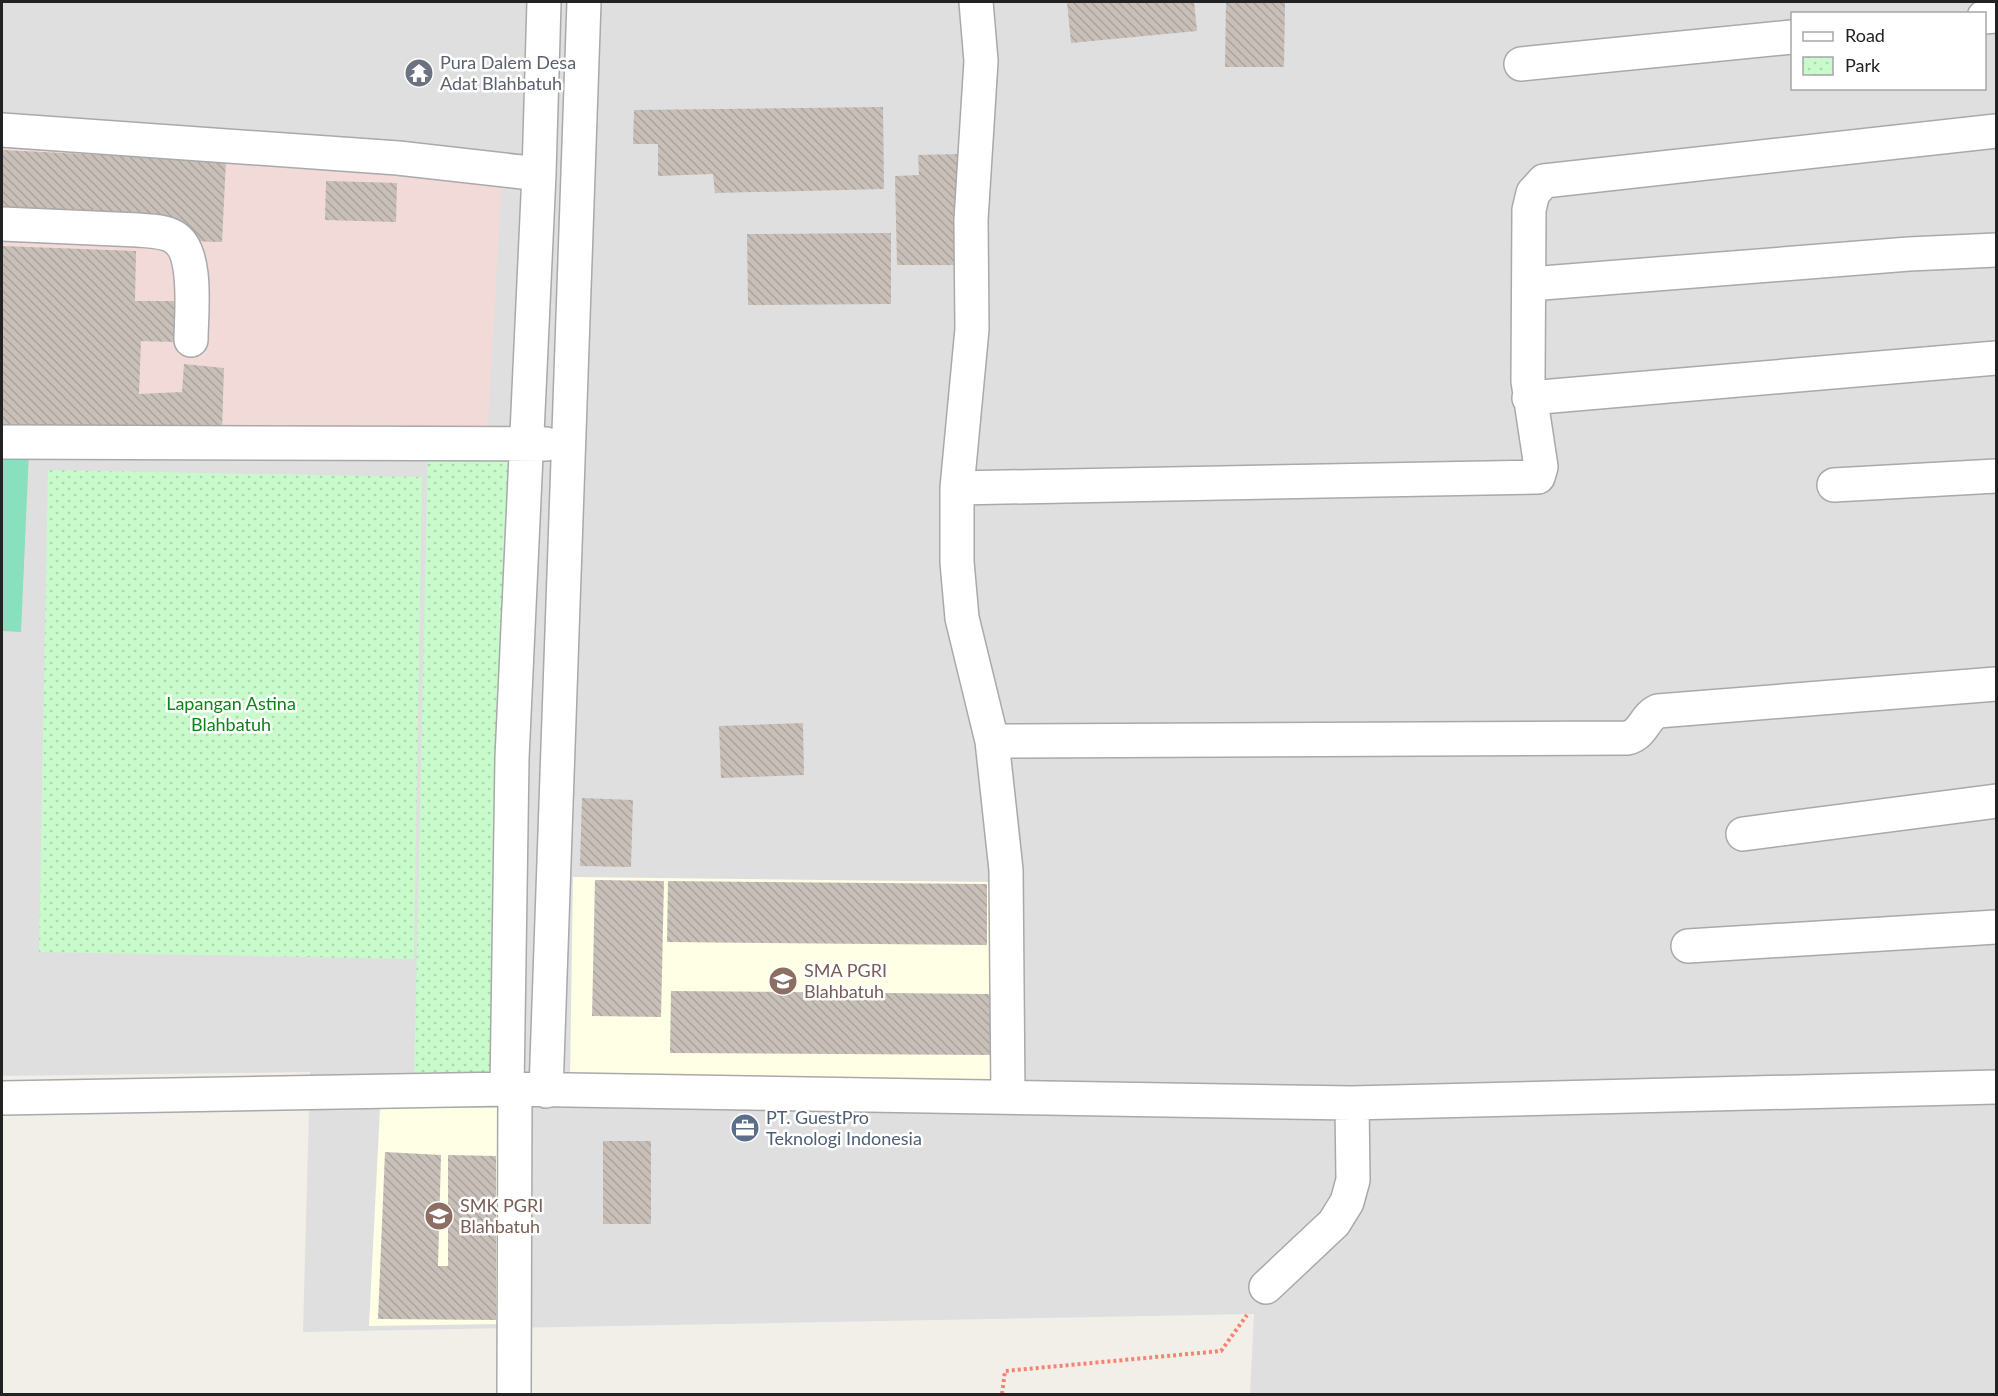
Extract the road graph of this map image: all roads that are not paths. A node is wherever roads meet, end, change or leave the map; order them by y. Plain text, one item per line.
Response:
1 (544, 2) edge
2 (584, 2) edge
3 (976, 2) edge
4 (1791, 36) edge
5 (1521, 64) dead end
6 (2, 130) edge
7 (1996, 131) edge
8 (539, 174) junction
9 (2, 224) edge
10 (1996, 250) edge
11 (1530, 284) junction
12 (191, 340) dead end
13 (1996, 358) edge
14 (1529, 398) junction
15 (2, 442) edge
16 (525, 443) junction
17 (568, 445) junction
18 (1996, 476) edge
19 (1834, 485) dead end
20 (957, 488) junction
21 (1996, 684) edge
22 (992, 741) junction
23 (1996, 801) edge
24 (1743, 834) dead end
25 (1996, 927) edge
26 (1688, 946) dead end
27 (1996, 1087) edge
28 (523, 1090) junction
29 (1008, 1097) junction
30 (2, 1098) edge
31 (1352, 1103) junction
32 (1266, 1287) road end
33 (514, 1395) edge

1 - 8 street
2 - 17 street
3 - 20 street
4 - 5 street
6 - 8 street
7 - 11 street
8 - 16 street
9 - 12 street
10 - 11 street
11 - 14 street
13 - 14 street
14 - 20 street
15 - 16 street
16 - 17 street
16 - 28 street
17 - 28 street
18 - 19 street
20 - 22 street
21 - 22 street
22 - 29 street
23 - 24 street
25 - 26 street
27 - 31 street
28 - 29 street
28 - 30 street
28 - 33 street
29 - 31 street
31 - 32 street

